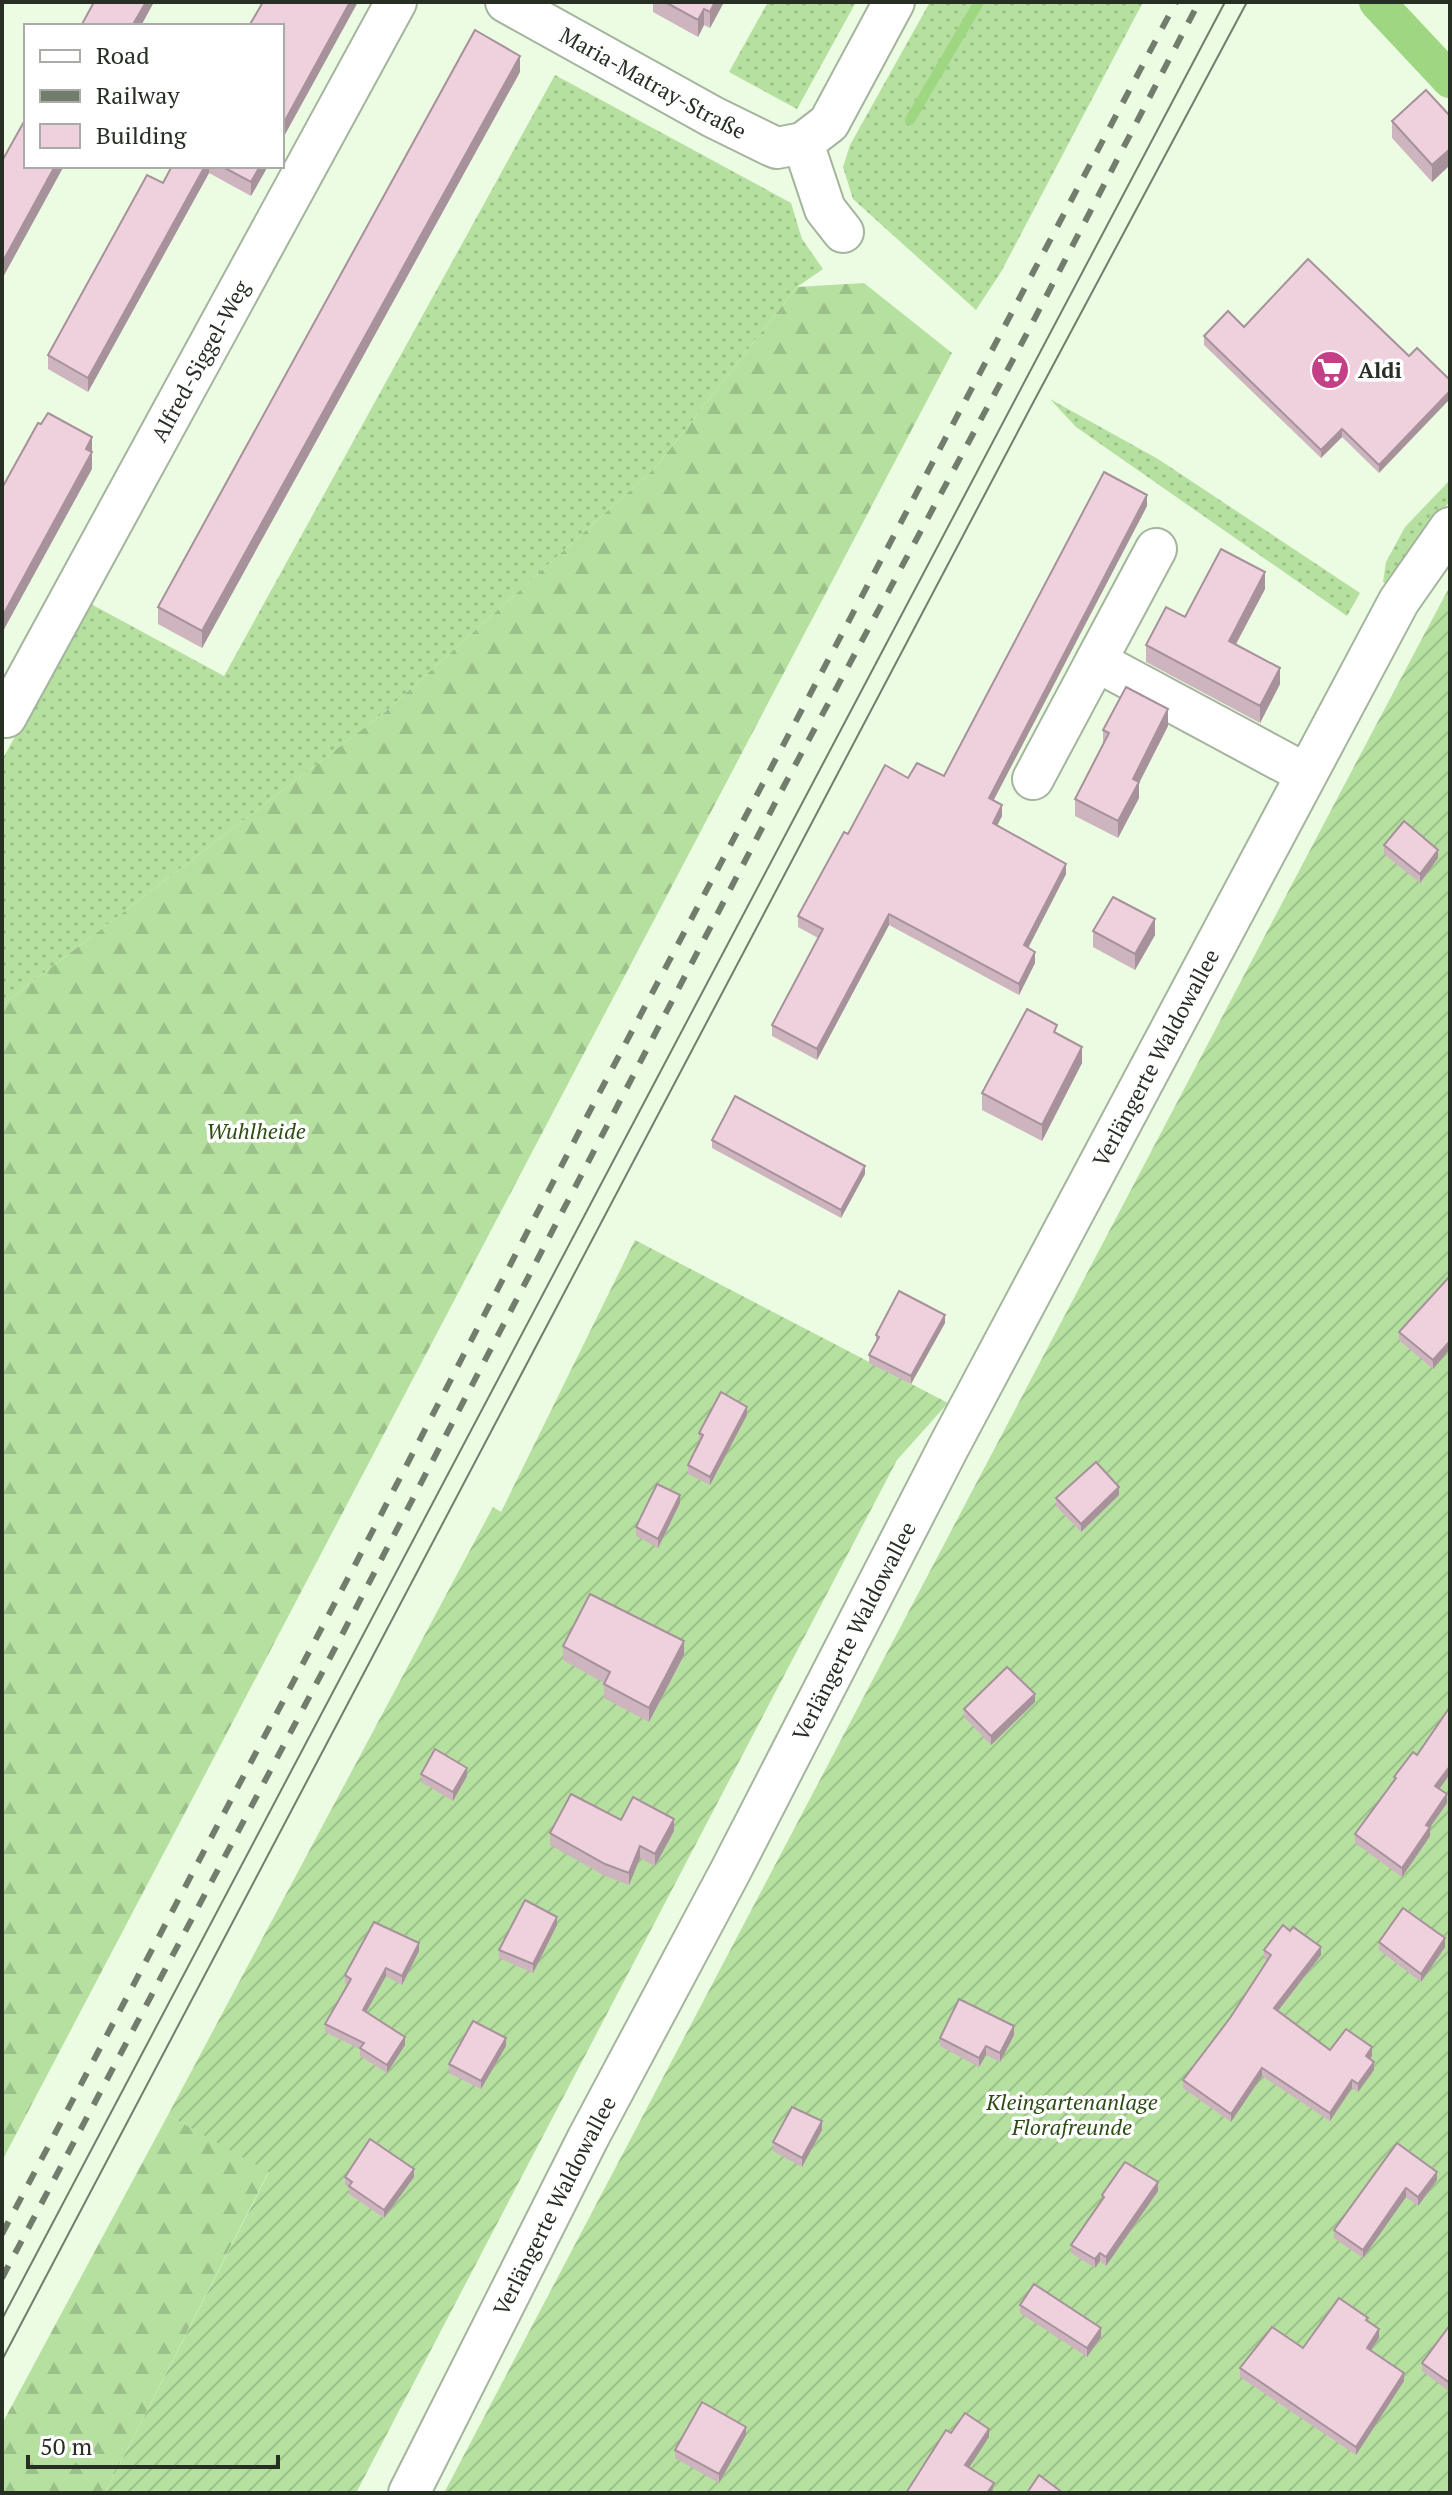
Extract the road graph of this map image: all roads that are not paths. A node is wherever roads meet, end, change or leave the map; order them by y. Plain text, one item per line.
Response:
1 (396, 2) edge
2 (506, 2) edge
3 (894, 2) edge
4 (803, 143) junction
5 (843, 232) dead end
6 (1450, 528) edge
7 (1156, 549) dead end
8 (1096, 661) junction
9 (2, 715) edge
10 (1306, 774) junction
11 (1033, 779) dead end
12 (409, 2493) edge

1 - 9 street, Alfred-Siggel-Weg
2 - 4 street, Maria-Matray-Straße
3 - 4 street
4 - 5 street
6 - 10 street, Verlängerte Waldowallee
7 - 8 street
8 - 10 street
8 - 11 street
10 - 12 street, Verlängerte Waldowallee

